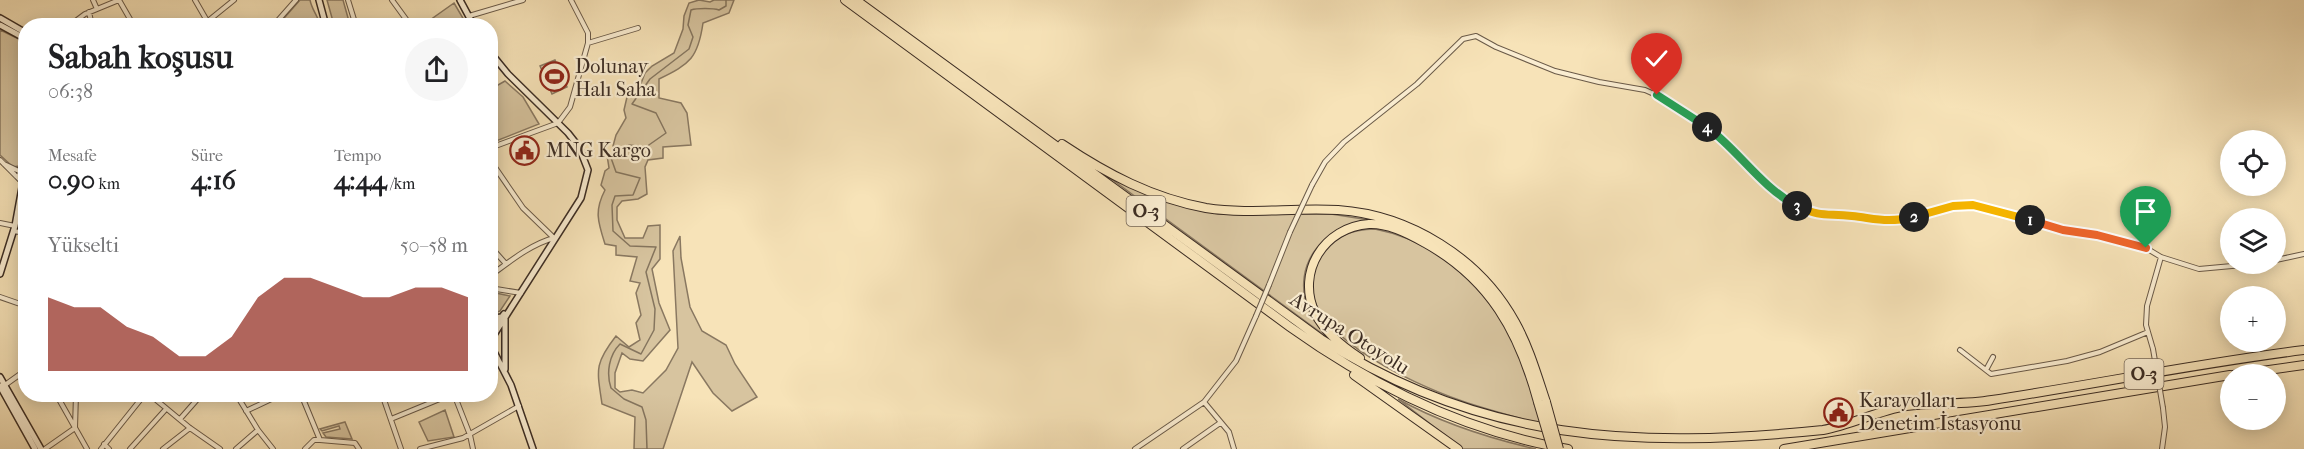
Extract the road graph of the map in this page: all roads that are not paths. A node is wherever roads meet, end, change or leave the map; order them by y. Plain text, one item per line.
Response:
1 (93, 0) edge
2 (119, 0) edge
3 (195, 0) edge
4 (234, 0) edge
5 (296, 0) edge
6 (318, 0) edge
7 (348, 0) edge
8 (392, 0) edge
9 (460, 0) edge
10 (523, 0) edge
11 (571, 0) edge
12 (845, 0) edge
13 (856, 0) edge
14 (516, 1) edge
15 (97, 9) junction
16 (89, 12) junction
17 (468, 16) joint
18 (0, 18) edge
19 (80, 18) edge
20 (91, 18) edge
21 (129, 18) edge
22 (206, 18) edge
23 (214, 18) edge
24 (280, 18) edge
25 (324, 18) edge
26 (354, 18) edge
27 (405, 18) edge
28 (0, 25) edge
29 (18, 28) edge
30 (638, 28) dead end
31 (18, 35) edge
32 (588, 43) junction
33 (498, 62) edge
34 (1021, 120) junction
35 (558, 123) junction
36 (498, 145) edge
37 (1, 162) edge
38 (18, 169) edge
39 (498, 172) edge
40 (18, 177) edge
41 (18, 210) edge
42 (0, 223) edge
43 (14, 228) junction
44 (18, 230) edge
45 (554, 238) junction
46 (0, 249) edge
47 (7, 252) junction
48 (2304, 254) edge
49 (498, 255) edge
50 (2161, 257) junction
51 (2286, 258) edge
52 (506, 264) junction
53 (2220, 268) edge
54 (498, 270) edge
55 (0, 273) edge
56 (498, 289) edge
57 (521, 293) junction
58 (0, 297) edge
59 (18, 303) edge
60 (505, 315) junction
61 (498, 317) edge
62 (498, 323) edge
63 (498, 328) edge
64 (2148, 332) junction
65 (1310, 341) junction
66 (1960, 350) dead end
67 (2304, 350) edge
68 (1993, 357) dead end
69 (498, 358) edge
70 (2304, 365) edge
71 (2286, 368) edge
72 (1986, 370) junction
73 (506, 374) junction
74 (18, 375) edge
75 (0, 376) edge
76 (2220, 377) edge
77 (2, 385) edge
78 (60, 402) edge
79 (76, 402) edge
80 (140, 402) edge
81 (157, 402) edge
82 (195, 402) edge
83 (241, 402) edge
84 (265, 402) edge
85 (305, 402) edge
86 (385, 402) edge
87 (432, 402) edge
88 (456, 402) edge
89 (1204, 402) junction
90 (1542, 402) junction
91 (1446, 405) junction
92 (519, 406) junction
93 (166, 409) junction
94 (246, 411) junction
95 (391, 418) junction
96 (180, 419) junction
97 (1220, 423) junction
98 (75, 428) junction
99 (189, 428) junction
100 (258, 430) junction
101 (470, 435) junction
102 (320, 440) junction
103 (104, 444) junction
104 (1645, 446) dead end
105 (1671, 447) dead end
106 (1793, 448) edge
107 (35, 449) edge
108 (43, 449) edge
109 (87, 449) edge
110 (100, 449) edge
111 (110, 449) edge
112 (130, 449) edge
113 (163, 449) edge
114 (220, 449) edge
115 (236, 449) edge
116 (273, 449) edge
117 (305, 449) edge
118 (359, 449) edge
119 (401, 449) edge
120 (420, 449) edge
121 (473, 449) edge
122 (533, 449) edge
123 (1135, 449) edge
124 (1183, 449) edge
125 (1234, 449) edge
126 (1458, 449) edge
127 (1552, 449) edge
128 (1559, 449) edge
129 (1568, 449) edge
130 (1784, 449) edge
131 (2162, 449) edge

1 - 15 street
2 - 15 street
2 - 21 street
3 - 22 street
4 - 23 street
5 - 24 street
6 - 25 main road
7 - 26 street
8 - 27 street
9 - 17 main road
10 - 14 street
11 - 32 street
12 - 65 highway, Avrupa Otoyolu / O-3
13 - 34 highway, Avrupa Otoyolu / O-3
14 - 17 street
15 - 16 street
16 - 19 street
16 - 20 street
18 - 29 main road
28 - 31 main road
30 - 32 street
32 - 35 street
33 - 35 main road
34 - 90 highway
34 - 91 highway, Avrupa Otoyolu / O-3
35 - 36 street
35 - 45 main road
37 - 38 street
37 - 40 street
39 - 45 street
41 - 43 main road
42 - 43 street
43 - 44 street
43 - 47 main road
45 - 52 street
45 - 57 main road
46 - 47 street
47 - 55 main road
48 - 51 street
49 - 52 street
50 - 53 street
50 - 64 street
50 - 89 street, bridge
52 - 54 street
56 - 57 street
57 - 60 main road
58 - 59 street
60 - 61 main road
60 - 62 main road
60 - 63 main road
60 - 73 main road
64 - 72 street
64 - 131 street, bridge
65 - 126 highway
65 - 129 highway, Avrupa Otoyolu / O-3
66 - 72 street
67 - 105 highway, O-3
68 - 72 street
69 - 73 main road
70 - 71 highway, O-3
73 - 92 main road
74 - 77 street
75 - 77 main road
76 - 106 highway, O-3
77 - 107 main road
77 - 108 main road
78 - 98 street
79 - 98 street
80 - 103 street
81 - 93 street
82 - 96 street
83 - 94 street
84 - 94 street
85 - 102 street
86 - 95 street
87 - 95 street
88 - 101 street
89 - 97 street
89 - 123 street
90 - 91 highway
90 - 127 highway, bridge
90 - 128 highway, bridge
91 - 104 highway, Avrupa Otoyolu / O-3
92 - 101 street
92 - 122 main road
93 - 96 street
93 - 112 street
94 - 100 street
95 - 119 street
96 - 99 street
97 - 124 street
97 - 125 street
98 - 108 street
98 - 109 street
99 - 113 street
99 - 114 street
100 - 115 street
100 - 116 street
101 - 120 street
101 - 121 street
102 - 117 street
102 - 118 street
103 - 110 street
103 - 111 street
106 - 130 highway, O-3

